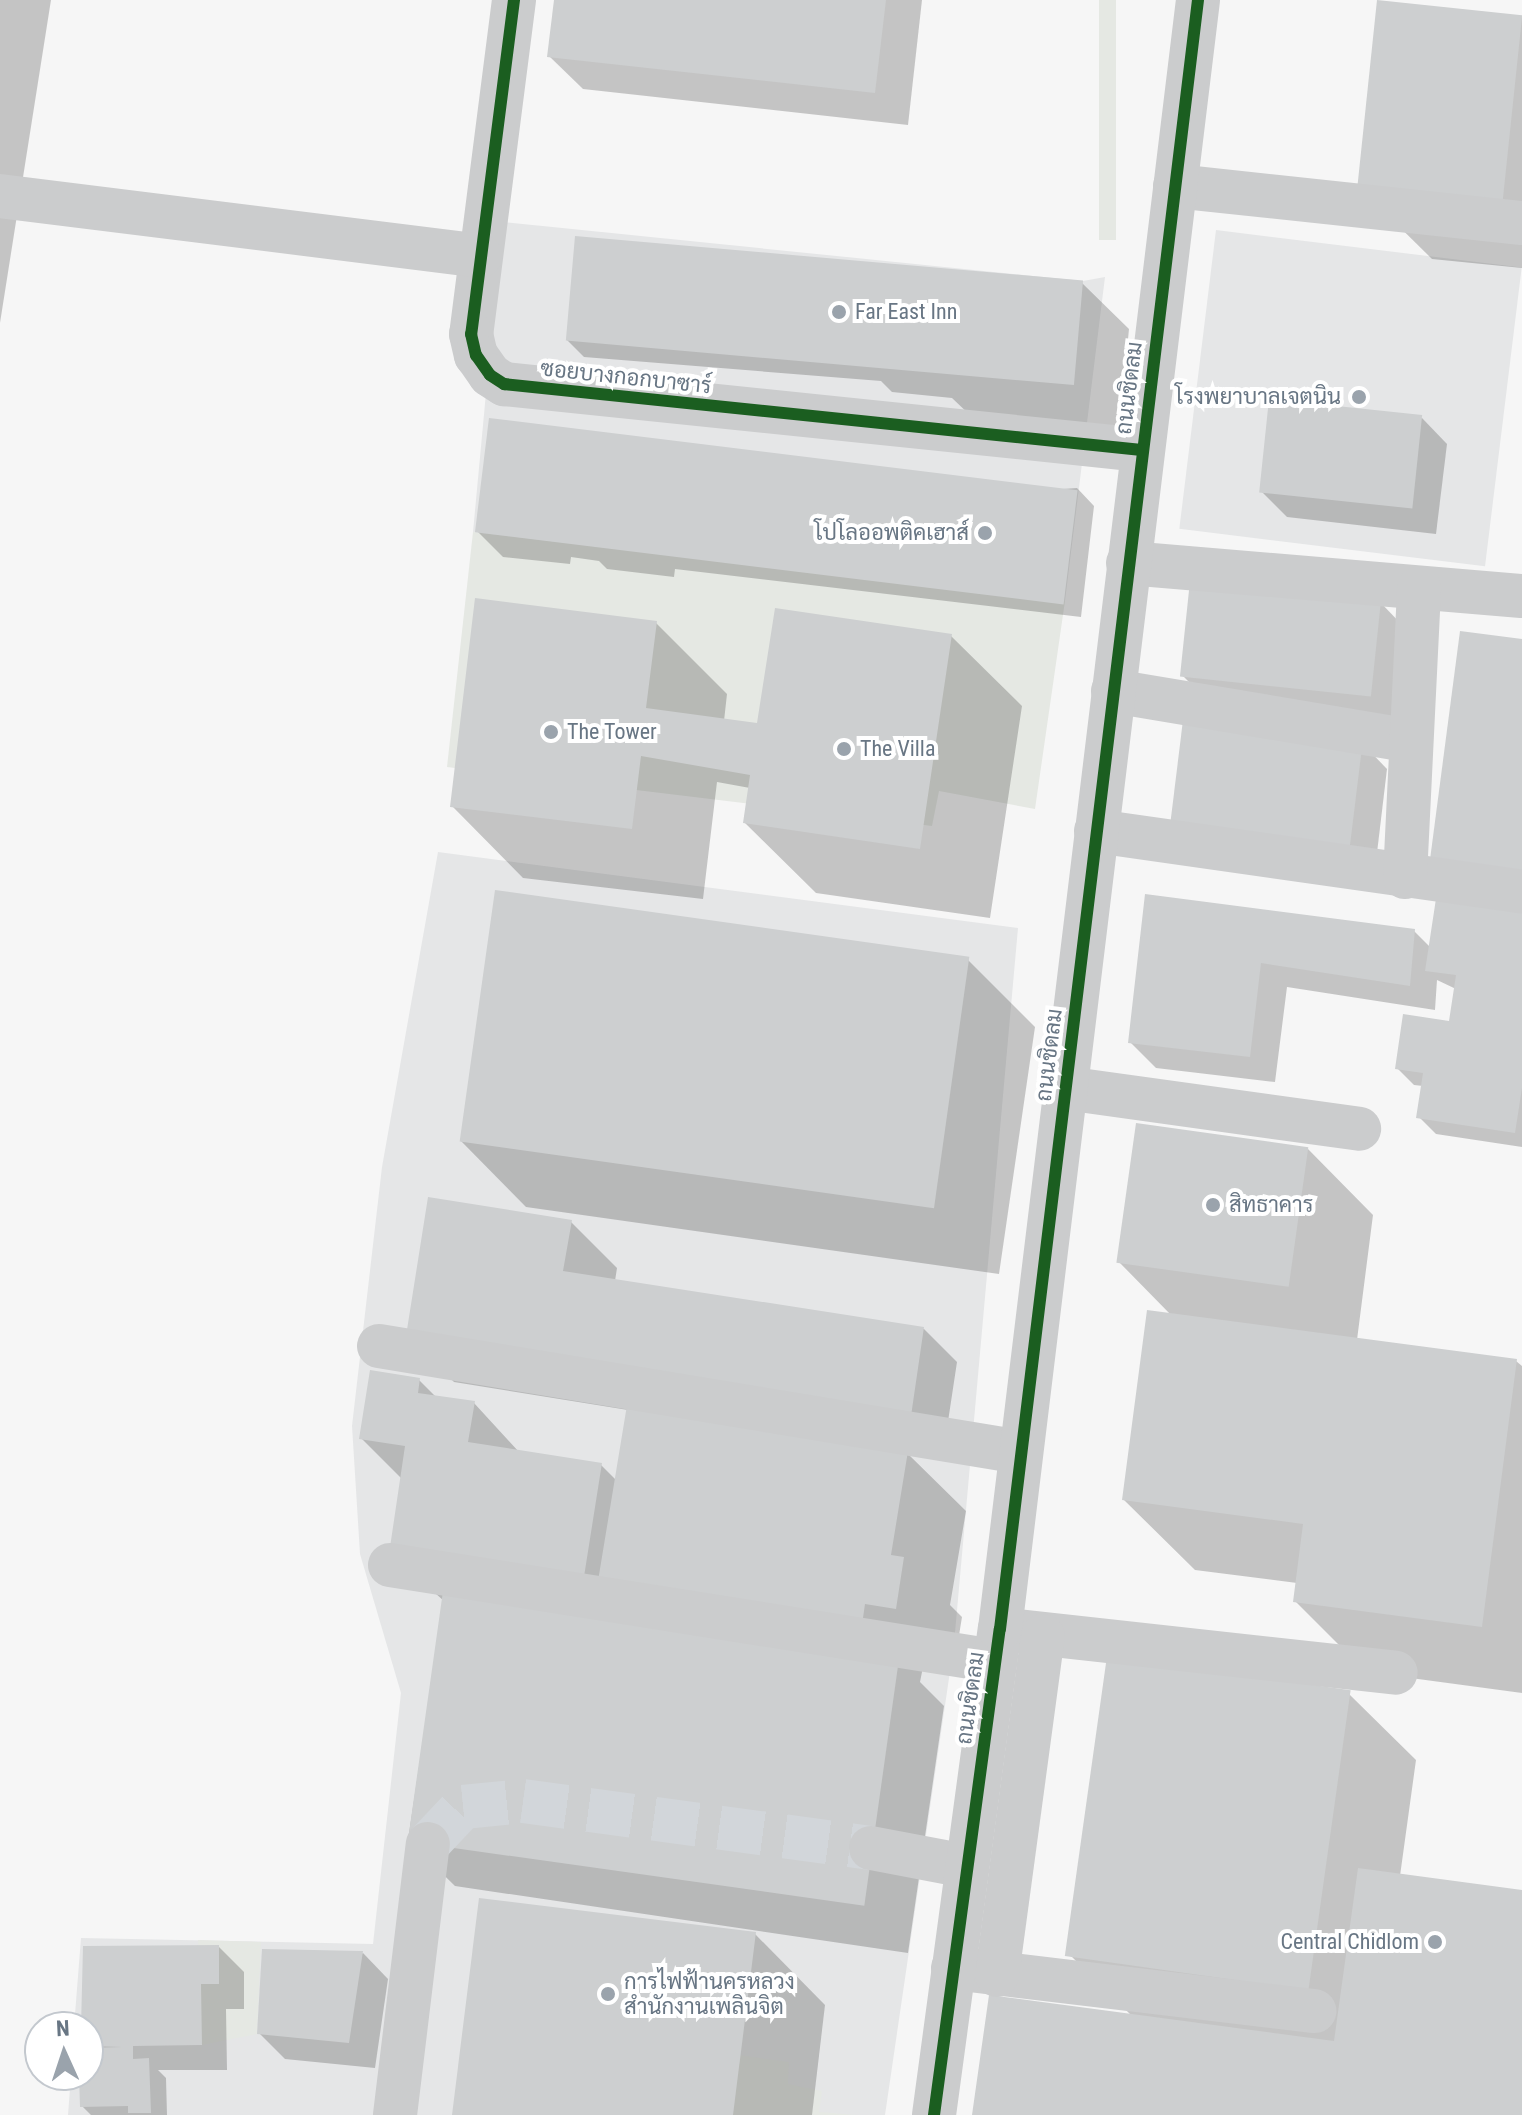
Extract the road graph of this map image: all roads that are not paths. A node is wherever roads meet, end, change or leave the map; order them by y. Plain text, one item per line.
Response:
1 (514, 0) edge
2 (1198, 0) edge
3 (1175, 186) junction
4 (0, 196) edge
5 (1522, 223) edge
6 (480, 256) junction
7 (1142, 450) junction
8 (1128, 563) junction
9 (1419, 588) junction
10 (1522, 596) edge
11 (1113, 691) junction
12 (1411, 741) junction
13 (1096, 831) junction
14 (1405, 877) junction
15 (1522, 892) edge
16 (1067, 1073) junction
17 (1356, 1113) dead end
18 (379, 1346) dead end
19 (1020, 1452) junction
20 (390, 1565) dead end
21 (1043, 1636) junction
22 (998, 1645) junction
23 (1396, 1673) dead end
24 (428, 1844) tunnel mouth
25 (871, 1848) tunnel mouth
26 (966, 1866) junction
27 (953, 1968) junction
28 (997, 1975) junction
29 (1314, 2011) dead end
30 (395, 2115) edge
31 (934, 2115) edge

1 - 6 street, ซอยบางกอกบาซาร์
2 - 3 street, ถนนชิดลม
3 - 5 street
3 - 7 street, ถนนชิดลม
4 - 6 street
6 - 7 street, ซอยบางกอกบาซาร์
7 - 8 street, ถนนชิดลม
8 - 9 street
8 - 11 street, ถนนชิดลม
9 - 10 street
9 - 12 street
11 - 12 street
11 - 13 street, ถนนชิดลม
12 - 14 street
13 - 14 street
13 - 16 street, ถนนชิดลม
14 - 15 street
16 - 17 street
16 - 19 street, ถนนชิดลม
18 - 19 street
19 - 22 street, ถนนชิดลม
20 - 22 street
21 - 22 street
21 - 23 street
21 - 28 street
22 - 26 street, ถนนชิดลม
24 - 30 street
25 - 26 street
26 - 27 street, ถนนชิดลม
27 - 28 street
27 - 31 street, ถนนชิดลม
28 - 29 street

